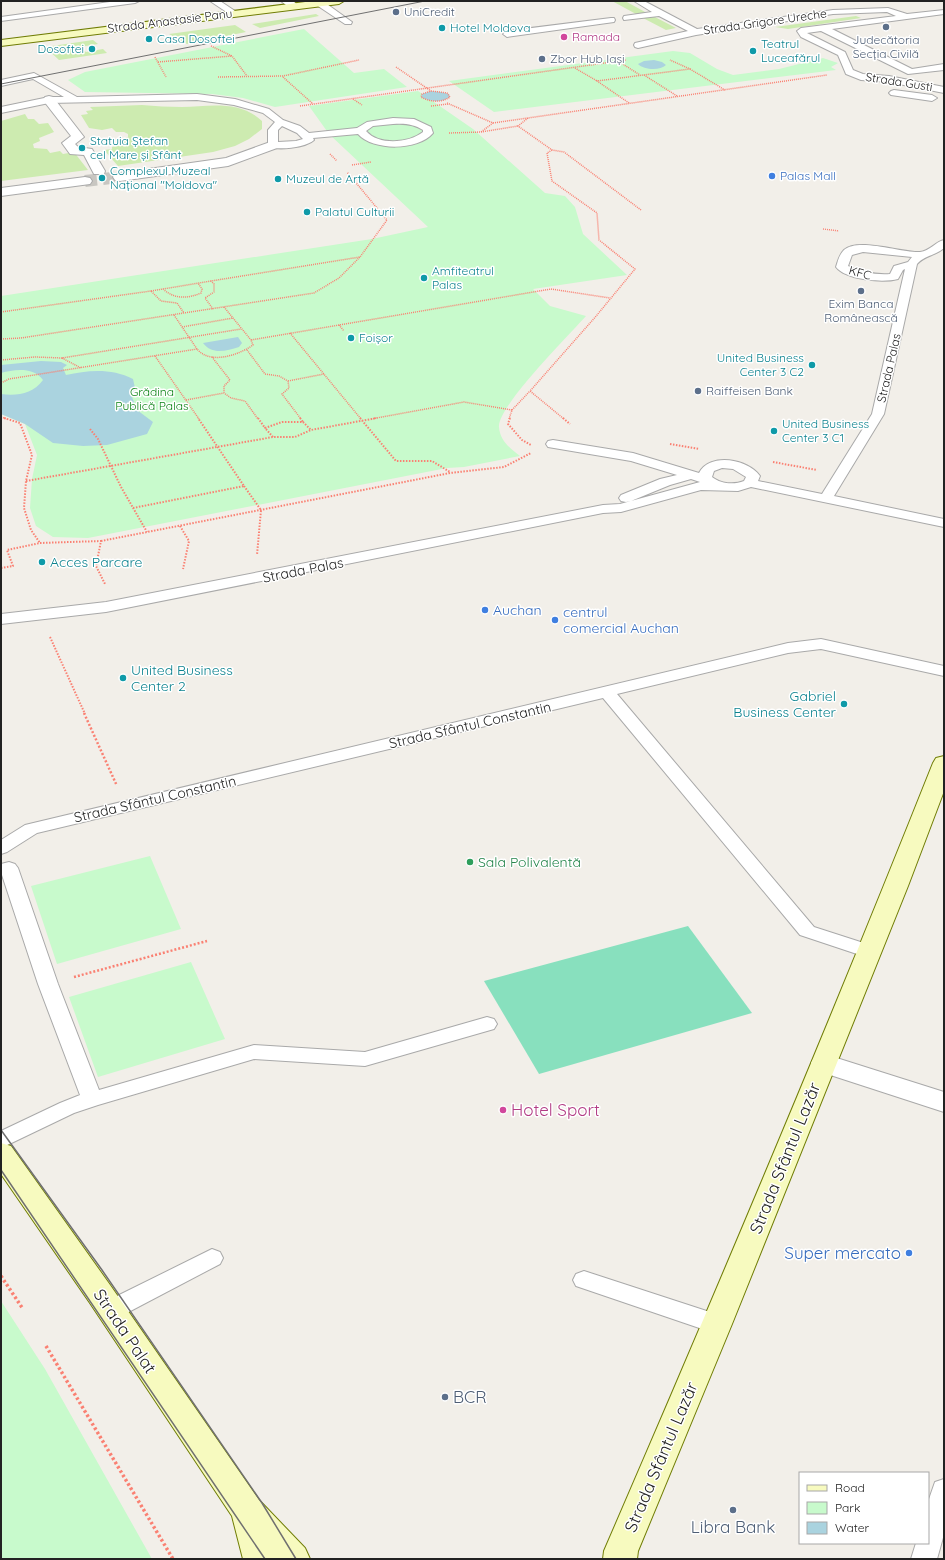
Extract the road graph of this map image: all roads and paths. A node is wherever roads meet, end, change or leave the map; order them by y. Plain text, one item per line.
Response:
1 (135, 1) edge
2 (214, 1) edge
3 (339, 1) edge
4 (638, 1) edge
5 (291, 4) edge
6 (321, 4) junction
7 (804, 7) dead end
8 (833, 12) junction
9 (944, 12) edge
10 (234, 13) junction
11 (660, 14) junction
12 (906, 17) junction
13 (627, 18) dead end
14 (1, 19) edge
15 (611, 20) dead end
16 (348, 22) dead end
17 (821, 28) junction
18 (696, 32) junction
19 (507, 34) dead end
20 (1, 43) edge
21 (638, 45) dead end
22 (211, 46) dead end
23 (232, 56) junction
24 (668, 59) dead end
25 (359, 60) dead end
26 (626, 60) dead end
27 (618, 61) junction
28 (158, 62) dead end
29 (396, 67) dead end
30 (574, 67) junction
31 (944, 67) edge
32 (690, 69) junction
33 (849, 72) junction
34 (642, 75) junction
35 (283, 76) junction
36 (218, 77) dead end
37 (247, 77) junction
38 (597, 81) junction
39 (1, 83) edge
40 (425, 88) junction
41 (725, 90) junction
42 (944, 90) edge
43 (431, 92) junction
44 (894, 93) dead end
45 (677, 96) junction
46 (74, 98) junction
47 (49, 100) junction
48 (444, 100) junction
49 (944, 100) edge
50 (629, 103) junction
51 (313, 104) junction
52 (3, 108) edge
53 (266, 111) junction
54 (528, 117) junction
55 (280, 122) junction
56 (493, 123) junction
57 (518, 126) junction
58 (360, 131) junction
59 (481, 132) junction
60 (428, 133) junction
61 (307, 136) junction
62 (273, 145) junction
63 (552, 150) junction
64 (99, 171) dead end
65 (346, 172) dead end
66 (120, 177) tunnel mouth
67 (85, 181) tunnel mouth
68 (1, 192) edge
69 (641, 210) dead end
70 (944, 242) edge
71 (939, 254) edge
72 (360, 257) junction
73 (916, 259) junction
74 (211, 281) junction
75 (198, 283) junction
76 (163, 289) junction
77 (151, 291) junction
78 (611, 298) junction
79 (224, 307) junction
80 (213, 309) junction
81 (1, 312) edge
82 (184, 313) junction
83 (174, 315) junction
84 (232, 318) junction
85 (338, 325) junction
86 (182, 327) junction
87 (241, 329) junction
88 (344, 331) dead end
89 (290, 333) junction
90 (190, 338) junction
91 (1, 339) edge
92 (251, 340) junction
93 (197, 349) junction
94 (247, 350) junction
95 (155, 356) junction
96 (212, 357) junction
97 (62, 358) junction
98 (1, 360) edge
99 (81, 368) junction
100 (324, 374) junction
101 (20, 377) junction
102 (20, 381) dead end
103 (288, 381) junction
104 (1, 382) edge
105 (530, 391) junction
106 (224, 393) junction
107 (186, 400) junction
108 (512, 410) junction
109 (1, 417) edge
110 (363, 420) junction
111 (303, 422) junction
112 (574, 427) dead end
113 (265, 428) junction
114 (90, 429) dead end
115 (310, 430) junction
116 (272, 437) junction
117 (553, 444) dead end
118 (533, 446) dead end
119 (218, 447) junction
120 (531, 453) dead end
121 (111, 466) junction
122 (450, 473) junction
123 (692, 475) junction
124 (707, 475) junction
125 (751, 479) junction
126 (26, 481) junction
127 (244, 486) junction
128 (722, 486) junction
129 (826, 498) junction
130 (133, 508) junction
131 (603, 508) junction
132 (261, 510) junction
133 (944, 523) edge
134 (180, 526) junction
135 (147, 532) junction
136 (101, 541) junction
137 (40, 543) junction
138 (257, 558) dead end
139 (1, 568) edge
140 (182, 573) dead end
141 (107, 588) dead end
142 (1, 619) edge
143 (50, 636) dead end
144 (944, 671) edge
145 (607, 692) junction
146 (944, 763) edge
147 (126, 806) junction
148 (1, 848) edge
149 (5, 869) edge
150 (207, 941) dead end
151 (869, 952) junction
152 (48, 984) junction
153 (487, 1024) dead end
154 (824, 1063) junction
155 (92, 1099) junction
156 (944, 1102) edge
157 (1, 1140) edge
158 (1, 1153) edge
159 (212, 1258) dead end
160 (1, 1276) edge
161 (584, 1280) dead end
162 (23, 1309) dead end
163 (111, 1310) junction
164 (717, 1324) junction
165 (46, 1346) dead end
166 (944, 1490) edge
167 (247, 1510) junction
168 (929, 1542) edge
169 (928, 1544) edge
170 (618, 1556) edge
171 (173, 1559) edge
172 (260, 1559) edge
173 (293, 1559) edge
174 (924, 1559) edge

1 - 14 lane
2 - 10 lane
3 - 6 main road, Strada Anastasie Panu
4 - 11 lane
5 - 6 main road, Strada Anastasie Panu
5 - 10 main road, Strada Anastasie Panu
6 - 16 lane
7 - 8 lane, Strada Grigore Ureche
8 - 12 lane, Strada Grigore Ureche
8 - 18 lane, Strada Grigore Ureche
9 - 12 lane, Strada Grigore Ureche
10 - 20 main road, Strada Anastasie Panu
11 - 13 lane
11 - 18 lane
12 - 17 lane
15 - 19 lane
17 - 31 lane
17 - 33 lane, Strada Gusti
18 - 21 lane, Strada Grigore Ureche
22 - 23 path
23 - 28 path
23 - 37 path
24 - 32 path
25 - 35 path
26 - 27 path
27 - 30 path
27 - 34 path
29 - 40 path
30 - 38 path
30 - 40 path
32 - 34 path
32 - 41 path
33 - 41 path
33 - 42 lane, Strada Gusti
34 - 38 path
34 - 45 path
35 - 37 path
35 - 51 path
36 - 37 path
38 - 50 path
39 - 46 lane
40 - 43 path
40 - 51 path
41 - 45 path
43 - 48 path
43 - 48 path
44 - 49 lane
45 - 50 path
46 - 47 lane
46 - 53 lane
47 - 52 lane
47 - 64 street
48 - 56 path
50 - 54 path
51 - 53 path
53 - 55 lane
54 - 56 path
54 - 57 path
55 - 61 lane
55 - 62 lane
56 - 59 path
57 - 59 path
57 - 63 path
58 - 60 lane
58 - 60 lane
58 - 61 lane
59 - 60 path
61 - 62 lane
62 - 66 street
63 - 69 path
63 - 78 path
65 - 72 path
67 - 68 street
70 - 71 lane
71 - 73 lane
72 - 74 path
72 - 79 path
73 - 73 lane, KFC
73 - 129 lane, Strada Palas
74 - 75 path
74 - 80 path
75 - 76 path
75 - 76 path
76 - 77 path
77 - 81 path
77 - 82 path
78 - 85 path
78 - 105 path
79 - 80 path
79 - 84 path
80 - 82 path
82 - 83 path
83 - 86 path
83 - 91 path
84 - 86 path
84 - 87 path
85 - 88 path
85 - 89 path
86 - 90 path
87 - 90 path
87 - 92 path
89 - 92 path
89 - 100 path
90 - 93 path
90 - 97 path
92 - 94 path
93 - 95 path
93 - 96 path
94 - 96 path
94 - 103 path
95 - 99 path
95 - 107 path
96 - 106 path
97 - 98 path
97 - 99 path
99 - 101 path
100 - 103 path
100 - 110 path
101 - 102 path
101 - 104 path
103 - 111 path
105 - 108 path
105 - 112 path
106 - 107 path
106 - 113 path
107 - 119 path
108 - 110 path
108 - 118 path
109 - 126 path
110 - 115 path
110 - 122 path
111 - 113 path
111 - 115 path
113 - 116 path
114 - 121 path
115 - 116 path
116 - 119 path
117 - 123 lane
119 - 121 path
119 - 127 path
120 - 122 path
121 - 126 path
121 - 130 path
122 - 132 path
123 - 124 lane, Strada Palas
123 - 131 lane, Strada Palas
124 - 125 lane, Strada Palas
124 - 128 lane, Strada Palas
125 - 128 lane, Strada Palas
125 - 129 lane, Strada Palas
126 - 137 path
127 - 130 path
127 - 132 path
128 - 131 lane, Strada Palas
129 - 133 lane, Strada Palas
130 - 135 path
131 - 142 lane, Strada Palas
132 - 134 path
132 - 138 path
134 - 135 path
134 - 140 path
135 - 136 path
136 - 137 path
136 - 141 path
137 - 139 path
143 - 147 path
144 - 145 lane, Strada Sfântul Constantin
145 - 147 lane, Strada Sfântul Constantin
145 - 151 lane
146 - 151 main road, Strada Sfântul Lazăr
147 - 148 lane, Strada Sfântul Constantin
149 - 152 lane
150 - 152 path
151 - 154 main road, Strada Sfântul Lazăr
152 - 155 lane
153 - 155 lane
154 - 156 street
154 - 164 main road, Strada Sfântul Lazăr
155 - 157 lane
158 - 163 main road, Strada Palat
159 - 163 lane
160 - 162 path
161 - 164 lane
163 - 167 main road, Strada Palat
164 - 170 main road, Strada Sfântul Lazăr
165 - 171 path
166 - 168 lane
167 - 172 main road, Strada Palat
167 - 173 main road, Strada Palat
169 - 174 lane

